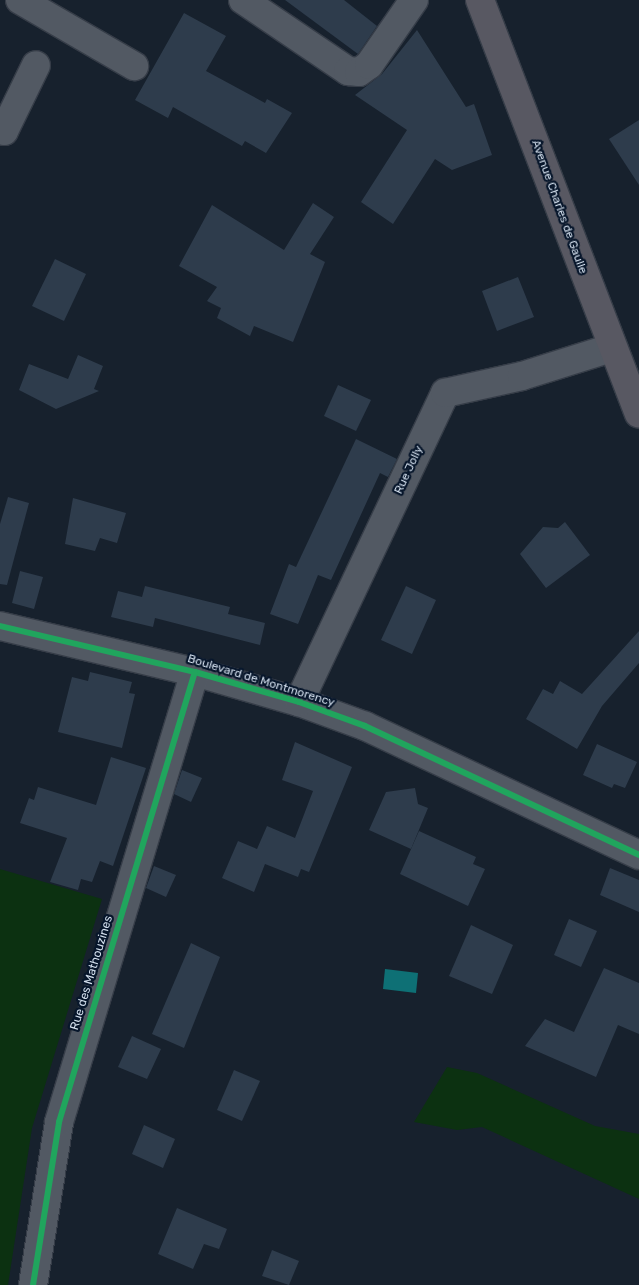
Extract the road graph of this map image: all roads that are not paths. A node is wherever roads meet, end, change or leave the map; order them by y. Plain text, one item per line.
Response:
1 (20, 0) edge
2 (243, 0) edge
3 (414, 0) edge
4 (480, 0) edge
5 (36, 65) dead end
6 (134, 66) dead end
7 (1, 133) edge
8 (611, 348) junction
9 (639, 414) edge
10 (0, 626) edge
11 (195, 672) junction
12 (299, 702) junction
13 (639, 855) edge
14 (33, 1285) edge

1 - 6 street
2 - 3 street
4 - 8 main road, Avenue Charles de Gaulle
5 - 7 street
8 - 9 main road, Avenue Charles de Gaulle
8 - 12 street, Rue Jolly
10 - 11 street, Boulevard de Montmorency
11 - 12 street, Boulevard de Montmorency
11 - 14 street, Rue des Mathouzines
12 - 13 street, Boulevard de Montmorency

